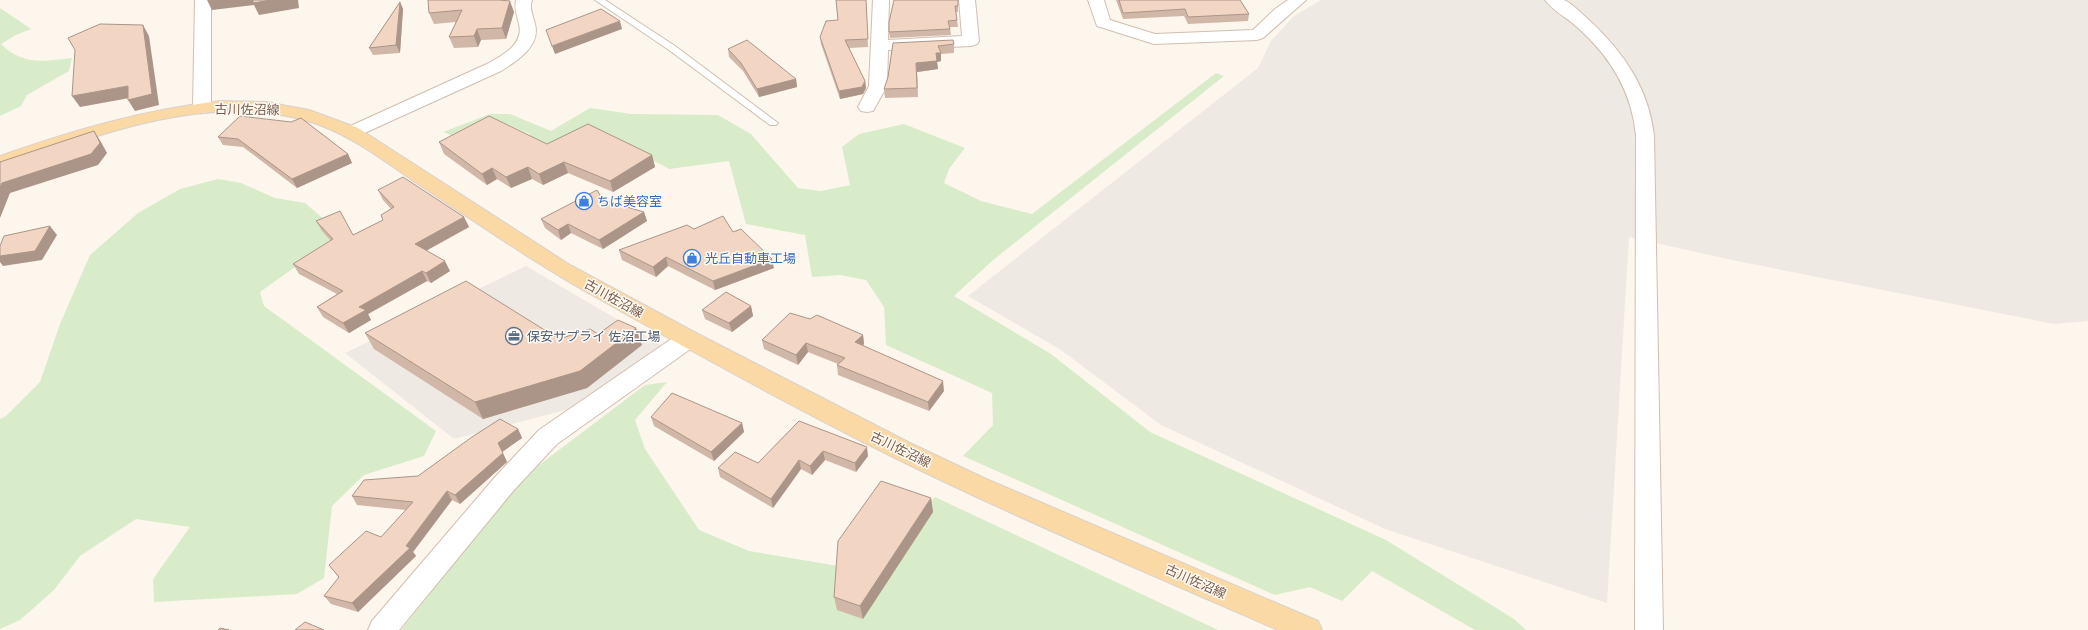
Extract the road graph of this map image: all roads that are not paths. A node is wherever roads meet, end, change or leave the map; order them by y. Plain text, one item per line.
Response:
1 (203, 0) edge
2 (524, 0) edge
3 (599, 0) edge
4 (881, 0) edge
5 (967, 0) edge
6 (1096, 0) edge
7 (1298, 0) edge
8 (1553, 0) edge
9 (1278, 6) edge
10 (879, 45) junction
11 (866, 107) dead end
12 (202, 108) junction
13 (773, 123) dead end
14 (352, 132) junction
15 (0, 162) edge
16 (688, 339) junction
17 (382, 630) edge
18 (1308, 630) edge
19 (1649, 630) edge

1 - 12 street
2 - 14 street
3 - 13 lane
4 - 10 street
5 - 10 street
6 - 9 street
7 - 9 street
8 - 19 street
10 - 11 street
12 - 14 main road, 古川佐沼線
12 - 15 main road, 古川佐沼線
14 - 16 main road, 古川佐沼線
16 - 17 street
16 - 18 main road, 古川佐沼線

